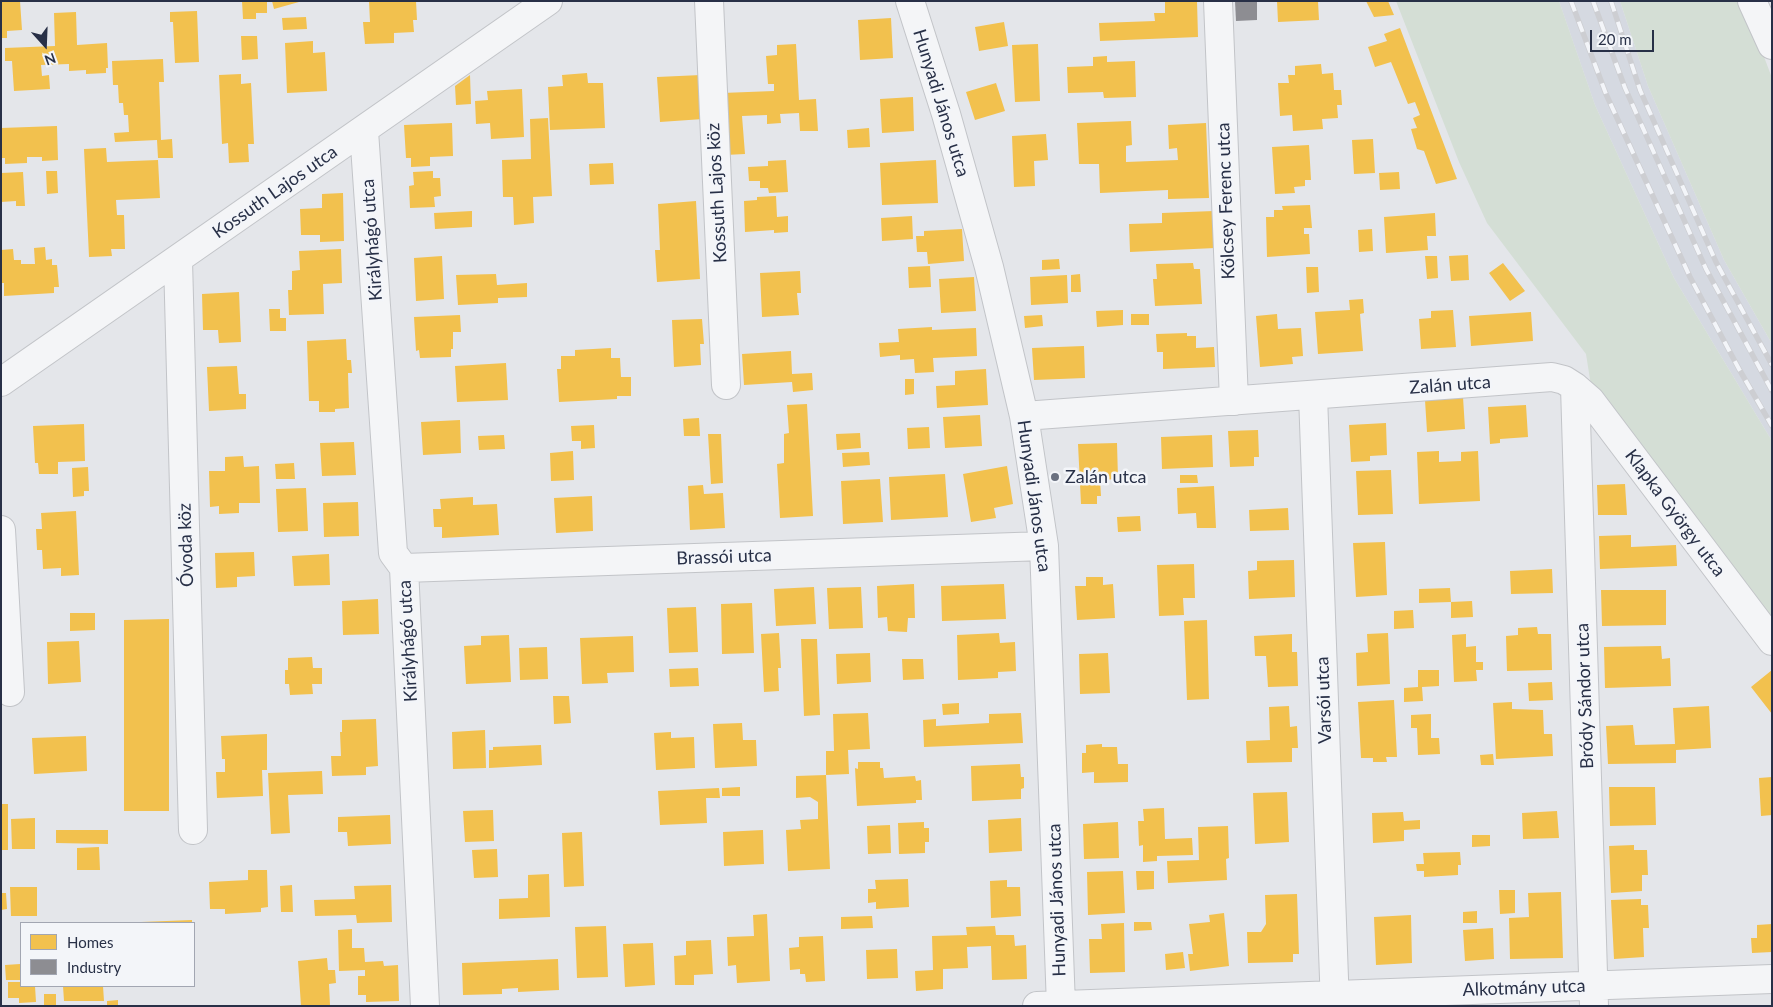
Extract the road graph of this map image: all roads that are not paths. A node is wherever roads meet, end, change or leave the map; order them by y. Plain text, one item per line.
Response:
1 (548, 1) edge
2 (708, 1) edge
3 (910, 1) edge
4 (1218, 1) edge
5 (1752, 1) edge
6 (1772, 44) edge
7 (364, 130) junction
8 (178, 260) junction
9 (1, 382) edge
10 (726, 385) dead end
11 (1575, 387) junction
12 (1313, 395) junction
13 (1234, 401) junction
14 (1024, 416) junction
15 (1, 530) edge
16 (1044, 546) junction
17 (404, 568) junction
18 (1772, 641) edge
19 (10, 692) dead end
20 (194, 830) dead end
21 (1772, 979) edge
22 (1593, 996) edge
23 (1335, 1000) edge
24 (1053, 1005) edge
25 (425, 1006) edge

1 - 7 street, Kossuth Lajos utca
2 - 10 street, Kossuth Lajos köz
3 - 14 street, Hunyadi János utca
4 - 13 street, Kölcsey Ferenc utca
5 - 6 street
7 - 8 street, Kossuth Lajos utca
7 - 17 street, Királyhágó utca
8 - 9 street, Kossuth Lajos utca
8 - 20 street, Óvoda köz
11 - 12 street, Zalán utca
11 - 18 street, Klapka György utca
11 - 22 street, Bródy Sándor utca
12 - 13 street, Zalán utca
12 - 23 street, Varsói utca
13 - 14 street, Zalán utca
14 - 16 street, Hunyadi János utca
15 - 19 street
16 - 17 street, Brassói utca
16 - 24 street, Hunyadi János utca
17 - 25 street, Királyhágó utca
21 - 22 street, Alkotmány utca
22 - 23 street, Alkotmány utca
23 - 24 street, Alkotmány utca

